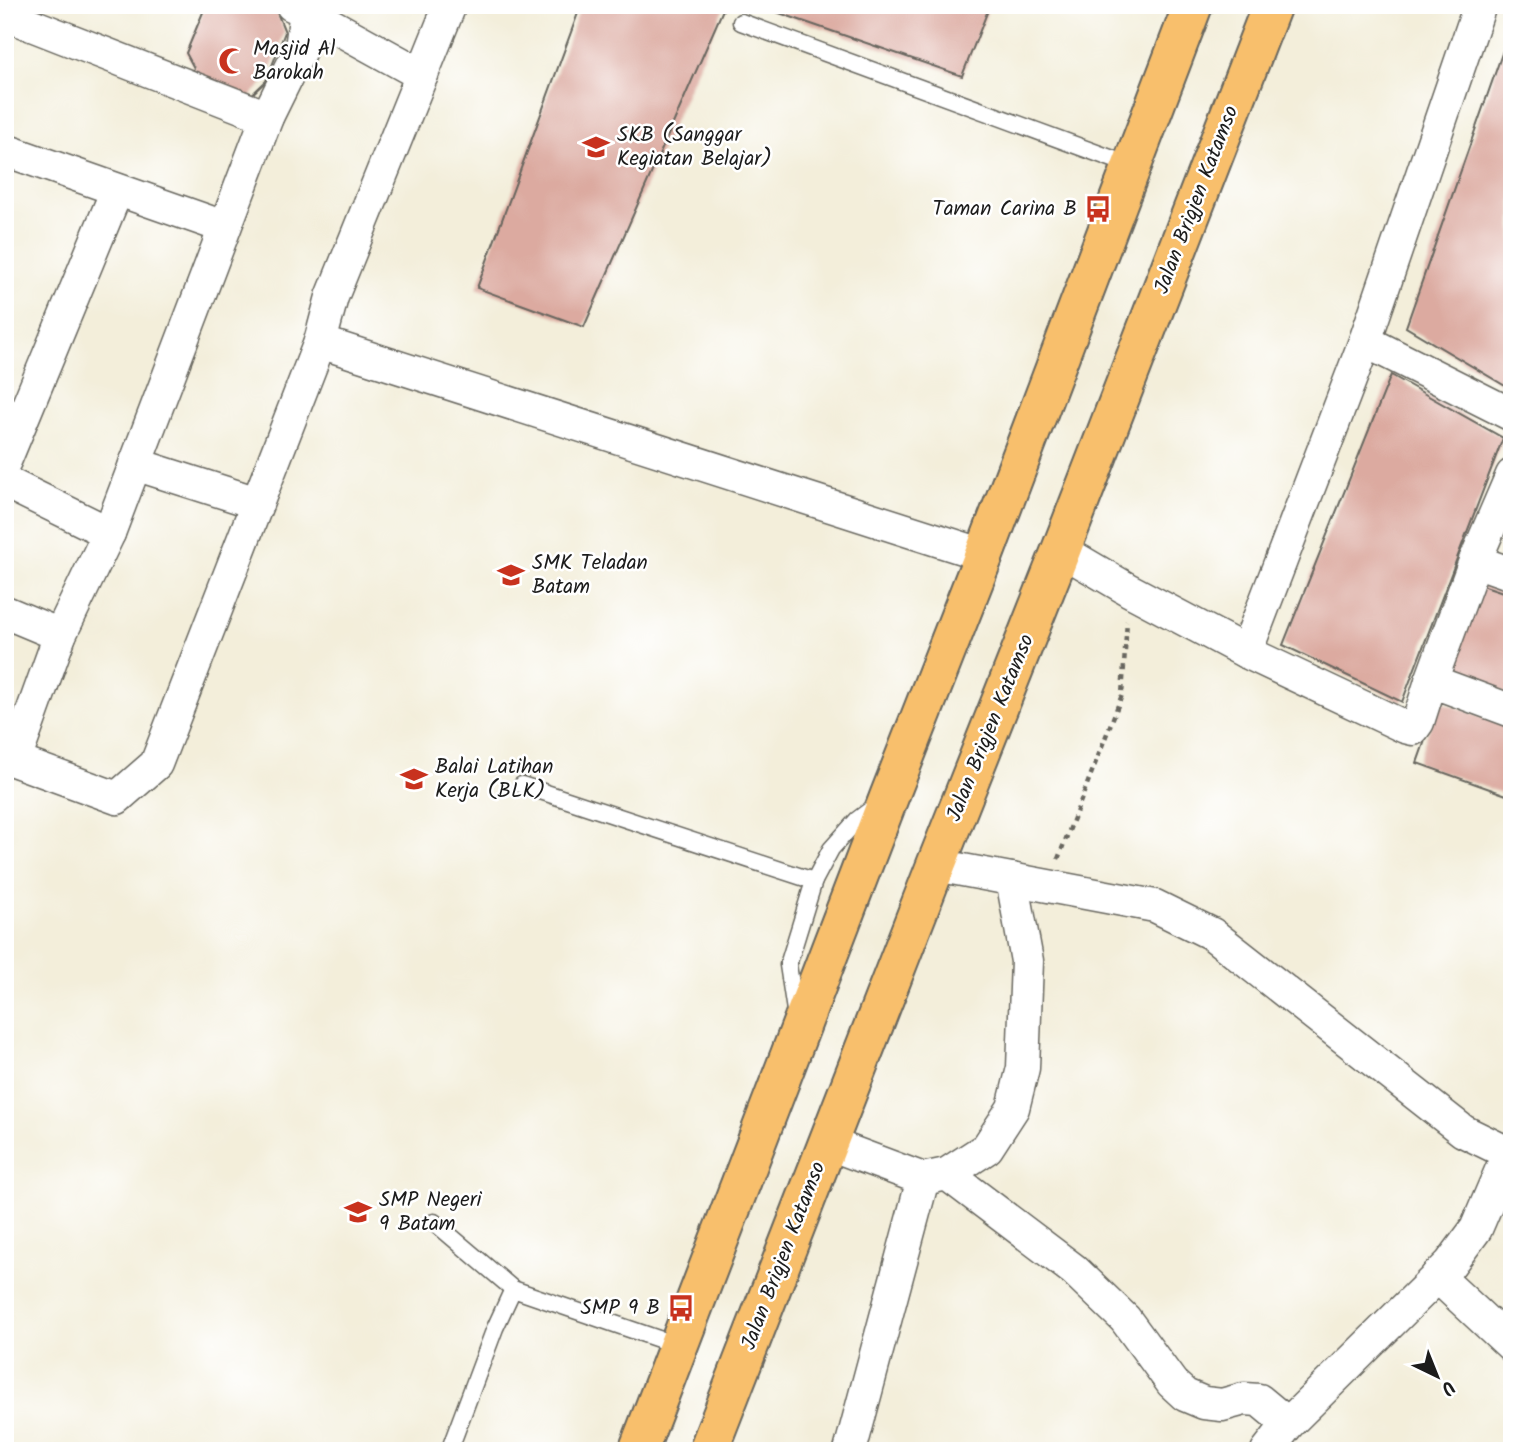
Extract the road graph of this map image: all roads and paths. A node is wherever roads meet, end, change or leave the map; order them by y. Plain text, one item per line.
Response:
1 (450, 5) edge
2 (1193, 5) edge
3 (1272, 5) edge
4 (1480, 5) edge
5 (302, 7) edge
6 (20, 20) edge
7 (741, 22) dead end
8 (422, 75) junction
9 (267, 117) junction
10 (5, 150) edge
11 (1132, 166) junction
12 (117, 190) junction
13 (224, 227) junction
14 (1365, 341) junction
15 (320, 342) junction
16 (1512, 415) edge
17 (5, 461) edge
18 (135, 464) junction
19 (1512, 475) edge
20 (5, 482) edge
21 (257, 503) junction
22 (109, 533) junction
23 (1061, 550) junction
24 (984, 555) junction
25 (1475, 561) junction
26 (1512, 574) edge
27 (1129, 590) junction
28 (5, 612) edge
29 (60, 635) junction
30 (1246, 652) junction
31 (1431, 681) junction
32 (1512, 710) edge
33 (10, 759) edge
34 (522, 785) dead end
35 (889, 797) junction
36 (936, 865) junction
37 (1012, 879) junction
38 (814, 881) junction
39 (1047, 886) junction
40 (799, 1033) junction
41 (827, 1143) junction
42 (1510, 1154) edge
43 (935, 1176) junction
44 (434, 1222) dead end
45 (1437, 1276) junction
46 (513, 1289) junction
47 (678, 1346) junction
48 (1512, 1346) edge
49 (1288, 1424) junction
50 (449, 1451) edge
51 (638, 1451) edge
52 (708, 1451) edge
53 (850, 1451) edge
54 (1268, 1451) edge

1 - 8 street
2 - 11 highway
3 - 23 highway, Jalan Brigjen Katamso
4 - 14 street
5 - 8 street
5 - 9 street
6 - 9 street
7 - 11 lane
8 - 15 street
9 - 13 street
10 - 12 street
11 - 24 highway
12 - 13 street
12 - 17 street
13 - 18 street
14 - 16 street
14 - 30 street
15 - 21 street
15 - 24 street
18 - 21 street
18 - 22 street
19 - 25 street
20 - 22 street
21 - 33 street
22 - 29 street
23 - 27 street
23 - 36 highway, Jalan Brigjen Katamso
24 - 35 highway
25 - 26 street
25 - 31 street
27 - 30 street
27 - 39 path
28 - 29 street
29 - 33 street
30 - 31 street
31 - 32 street
34 - 38 lane
35 - 38 lane
35 - 40 highway
36 - 37 street
36 - 41 highway, Jalan Brigjen Katamso
37 - 39 street
37 - 43 street
38 - 40 lane
39 - 42 street
40 - 47 highway
41 - 43 street
41 - 52 highway, Jalan Brigjen Katamso
42 - 45 street
43 - 49 street
43 - 53 street
44 - 46 lane
45 - 48 street
45 - 49 street
46 - 47 lane
46 - 50 lane
47 - 51 highway
49 - 54 street

